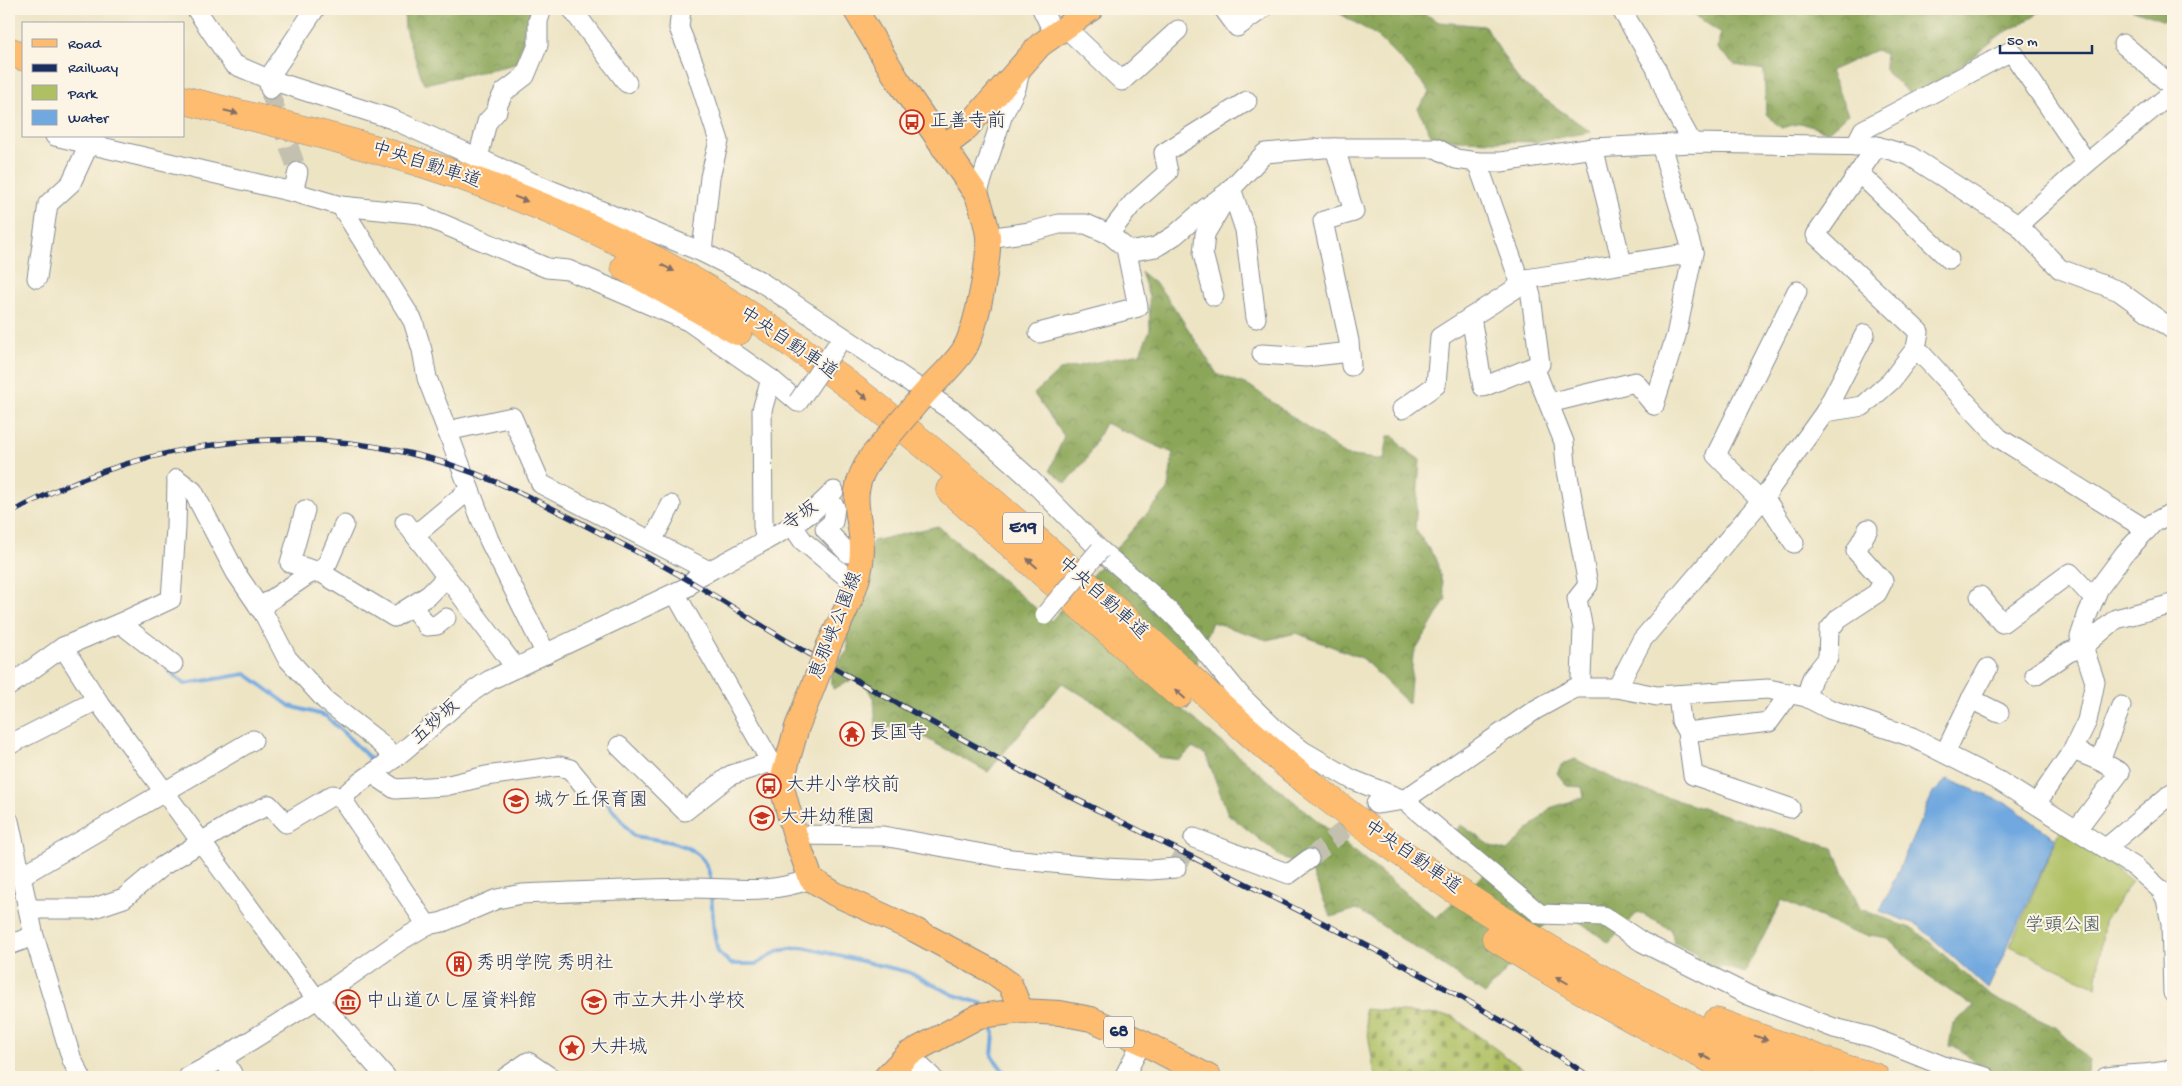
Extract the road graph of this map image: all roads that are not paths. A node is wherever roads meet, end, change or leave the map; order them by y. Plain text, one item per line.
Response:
1 (196, 9) edge
2 (315, 9) edge
3 (542, 9) edge
4 (572, 9) edge
5 (681, 9) edge
6 (855, 9) edge
7 (1042, 9) edge
8 (1091, 9) edge
9 (1224, 9) edge
10 (1262, 9) edge
11 (1621, 9) edge
12 (1059, 30) junction
13 (1178, 30) dead end
14 (2123, 44) dead end
15 (9, 51) edge
16 (22, 56) edge
17 (1020, 70) junction
18 (9, 71) edge
19 (22, 75) edge
20 (627, 83) dead end
21 (269, 86) junction
22 (2173, 87) edge
23 (2173, 92) edge
24 (185, 100) edge
25 (1248, 101) dead end
26 (185, 120) edge
27 (64, 138) edge
28 (1692, 143) junction
29 (89, 144) junction
30 (1660, 145) junction
31 (1855, 146) junction
32 (1877, 146) junction
33 (943, 147) junction
34 (1335, 148) junction
35 (1593, 148) junction
36 (478, 158) junction
37 (1476, 162) junction
38 (2087, 162) junction
39 (298, 172) tunnel mouth
40 (1859, 173) junction
41 (1231, 188) junction
42 (293, 192) junction
43 (978, 195) junction
44 (342, 206) junction
45 (2018, 225) junction
46 (1109, 234) junction
47 (988, 238) junction
48 (1126, 248) junction
49 (702, 252) junction
50 (1693, 253) junction
51 (1949, 259) dead end
52 (1622, 264) junction
53 (37, 278) dead end
54 (1524, 282) junction
55 (1797, 291) dead end
56 (1214, 296) dead end
57 (1471, 317) junction
58 (1256, 318) dead end
59 (2173, 330) edge
60 (1039, 333) dead end
61 (1865, 334) dead end
62 (839, 340) junction
63 (1916, 348) junction
64 (1262, 354) dead end
65 (1534, 368) junction
66 (771, 379) junction
67 (922, 396) junction
68 (1549, 403) junction
69 (1402, 409) dead end
70 (1825, 412) junction
71 (447, 430) junction
72 (469, 490) junction
73 (1762, 499) junction
74 (671, 504) dead end
75 (305, 510) dead end
76 (2173, 512) edge
77 (344, 525) dead end
78 (792, 525) junction
79 (1868, 529) dead end
80 (2147, 530) junction
81 (766, 540) junction
82 (652, 541) junction
83 (1794, 543) dead end
84 (1100, 550) junction
85 (848, 553) dead end
86 (709, 571) junction
87 (320, 572) junction
88 (447, 576) junction
89 (855, 584) junction
90 (676, 593) junction
91 (1980, 596) dead end
92 (2094, 598) junction
93 (2173, 604) edge
94 (412, 606) junction
95 (259, 608) junction
96 (1045, 615) dead end
97 (446, 618) dead end
98 (120, 623) junction
99 (63, 647) junction
100 (2082, 647) junction
101 (546, 654) junction
102 (174, 664) dead end
103 (516, 668) junction
104 (1988, 668) dead end
105 (2035, 675) dead end
106 (1581, 678) dead end
107 (9, 686) edge
108 (1617, 688) junction
109 (1678, 695) junction
110 (1798, 695) junction
111 (1970, 699) junction
112 (97, 700) junction
113 (2121, 706) dead end
114 (1999, 712) dead end
115 (1687, 732) junction
116 (253, 740) dead end
117 (9, 745) edge
118 (619, 746) dead end
119 (2072, 750) junction
120 (1945, 753) junction
121 (395, 758) junction
122 (2100, 761) junction
123 (777, 768) junction
124 (373, 774) junction
125 (163, 792) junction
126 (2173, 792) edge
127 (590, 793) dead end
128 (342, 799) junction
129 (1404, 800) junction
130 (1376, 804) tunnel mouth
131 (2036, 804) junction
132 (1790, 808) dead end
133 (9, 821) edge
134 (2077, 829) junction
135 (795, 835) junction
136 (1194, 838) dead end
137 (202, 843) junction
138 (2106, 848) junction
139 (1309, 859) tunnel mouth
140 (1176, 868) dead end
141 (22, 876) junction
142 (812, 879) junction
143 (29, 909) junction
144 (426, 925) junction
145 (34, 936) junction
146 (9, 944) edge
147 (1584, 970) junction
148 (2173, 994) edge
149 (317, 999) junction
150 (1021, 1011) junction
151 (1142, 1042) junction
152 (908, 1054) junction
153 (223, 1058) junction
154 (2173, 1069) edge
155 (1945, 1072) edge
156 (81, 1077) edge
157 (188, 1077) edge
158 (234, 1077) edge
159 (386, 1077) edge
160 (506, 1077) edge
161 (550, 1077) edge
162 (886, 1077) edge
163 (932, 1077) edge
164 (1124, 1077) edge
165 (1209, 1077) edge
166 (1749, 1077) edge
167 (1799, 1077) edge
168 (1875, 1077) edge
169 (1986, 1077) edge
170 (2106, 1077) edge

1 - 21 street
2 - 21 street
3 - 36 street
4 - 20 street
5 - 49 street
6 - 33 main road, 恵那峡公園線
7 - 12 street
8 - 12 main road
9 - 10 street
11 - 28 street
12 - 13 street
12 - 17 main road
14 - 22 street
15 - 16 highway
17 - 33 main road
17 - 43 street
18 - 19 highway
21 - 36 street
23 - 38 street
24 -> 147 highway, 中央自動車道 / E19
25 - 46 street
166 -> 26 highway, 中央自動車道 / E19
27 - 29 street
28 - 30 street
28 - 31 street
29 - 42 street
29 - 53 street
30 - 35 street
30 - 50 street
31 - 32 street
31 - 38 street
32 - 40 street
32 - 45 street
33 - 43 main road, 恵那峡公園線
34 - 37 street
34 - 41 street
34 - 64 street
35 - 37 street
35 - 52 street
36 - 49 street
37 - 54 street
38 - 45 street
39 - 42 street
40 - 51 street
40 - 63 street
41 - 48 street
41 - 56 street
41 - 58 street
42 - 44 street
43 - 47 main road, 恵那峡公園線
44 - 66 street
44 - 71 street
45 - 59 street
46 - 47 street
46 - 48 street
47 - 67 main road, 恵那峡公園線
48 - 60 street
49 - 62 street
50 - 52 street
50 - 68 street
52 - 54 street
54 - 57 street
54 - 65 street
55 - 73 street
57 - 65 street
57 - 69 street
61 - 70 street
62 - 66 street, bridge
62 - 67 street
63 - 70 street
63 - 80 street
65 - 68 street
66 - 81 street
67 - 84 street
67 - 89 main road, 恵那峡公園線, bridge
68 - 106 street
70 - 73 street
71 - 72 street
71 - 82 street
72 - 88 street
72 - 101 street
73 - 83 street
73 - 108 street
74 - 82 street
75 - 87 street
76 - 80 street
77 - 87 street
78 - 81 street, 寺坂
78 - 85 street, 寺坂
78 - 89 street
79 - 110 street
80 - 92 street
81 - 86 street, 寺坂
82 - 86 street
84 - 96 street, bridge
84 - 129 street
86 - 90 street, 寺坂
87 - 94 street
87 - 95 street
88 - 94 street
88 - 103 street
89 - 123 main road, 恵那峡公園線, bridge
90 - 101 street, 五妙坂
90 - 123 street
91 - 92 street
92 - 100 street
93 - 100 street
94 - 97 street
95 - 98 street
95 - 121 street
98 - 99 street
98 - 102 street
99 - 107 street
99 - 112 street
100 - 105 street
100 - 119 street
101 - 103 street, 五妙坂
103 - 121 street, 五妙坂
104 - 111 street
108 - 109 street
108 - 129 street
109 - 110 street
109 - 115 street
110 - 115 street
110 - 120 street
111 - 114 street
111 - 120 street
112 - 117 street
112 - 125 street
113 - 122 street
115 - 132 street
116 - 125 street
118 - 123 street
119 - 122 street
119 - 131 street
120 - 131 street
121 - 124 street, 五妙坂
122 - 134 street
123 - 135 main road, 恵那峡公園線
124 - 127 street
124 - 128 street, 五妙坂
125 - 137 street
125 - 141 street
126 - 138 street
128 - 137 street
128 - 144 street
129 - 130 street
129 - 155 street
131 - 134 street
133 - 141 street
134 - 138 street
135 - 140 street
135 - 142 main road, 恵那峡公園線
136 - 139 street
137 - 143 street
137 - 149 street
138 - 148 street
141 - 143 street
142 - 144 street
142 - 150 main road
143 - 145 street
144 - 149 street
145 - 146 street
145 - 156 street
147 - 167 highway, 中央自動車道 / E19
147 -> 168 highway
149 - 153 street
149 - 159 street
150 - 151 main road, 68
150 - 152 main road, 68
151 - 164 street
151 - 165 main road, 68
152 - 162 main road, 68
152 - 163 street
153 - 157 street
153 - 158 street
154 - 170 street
155 - 169 street
160 - 161 street

